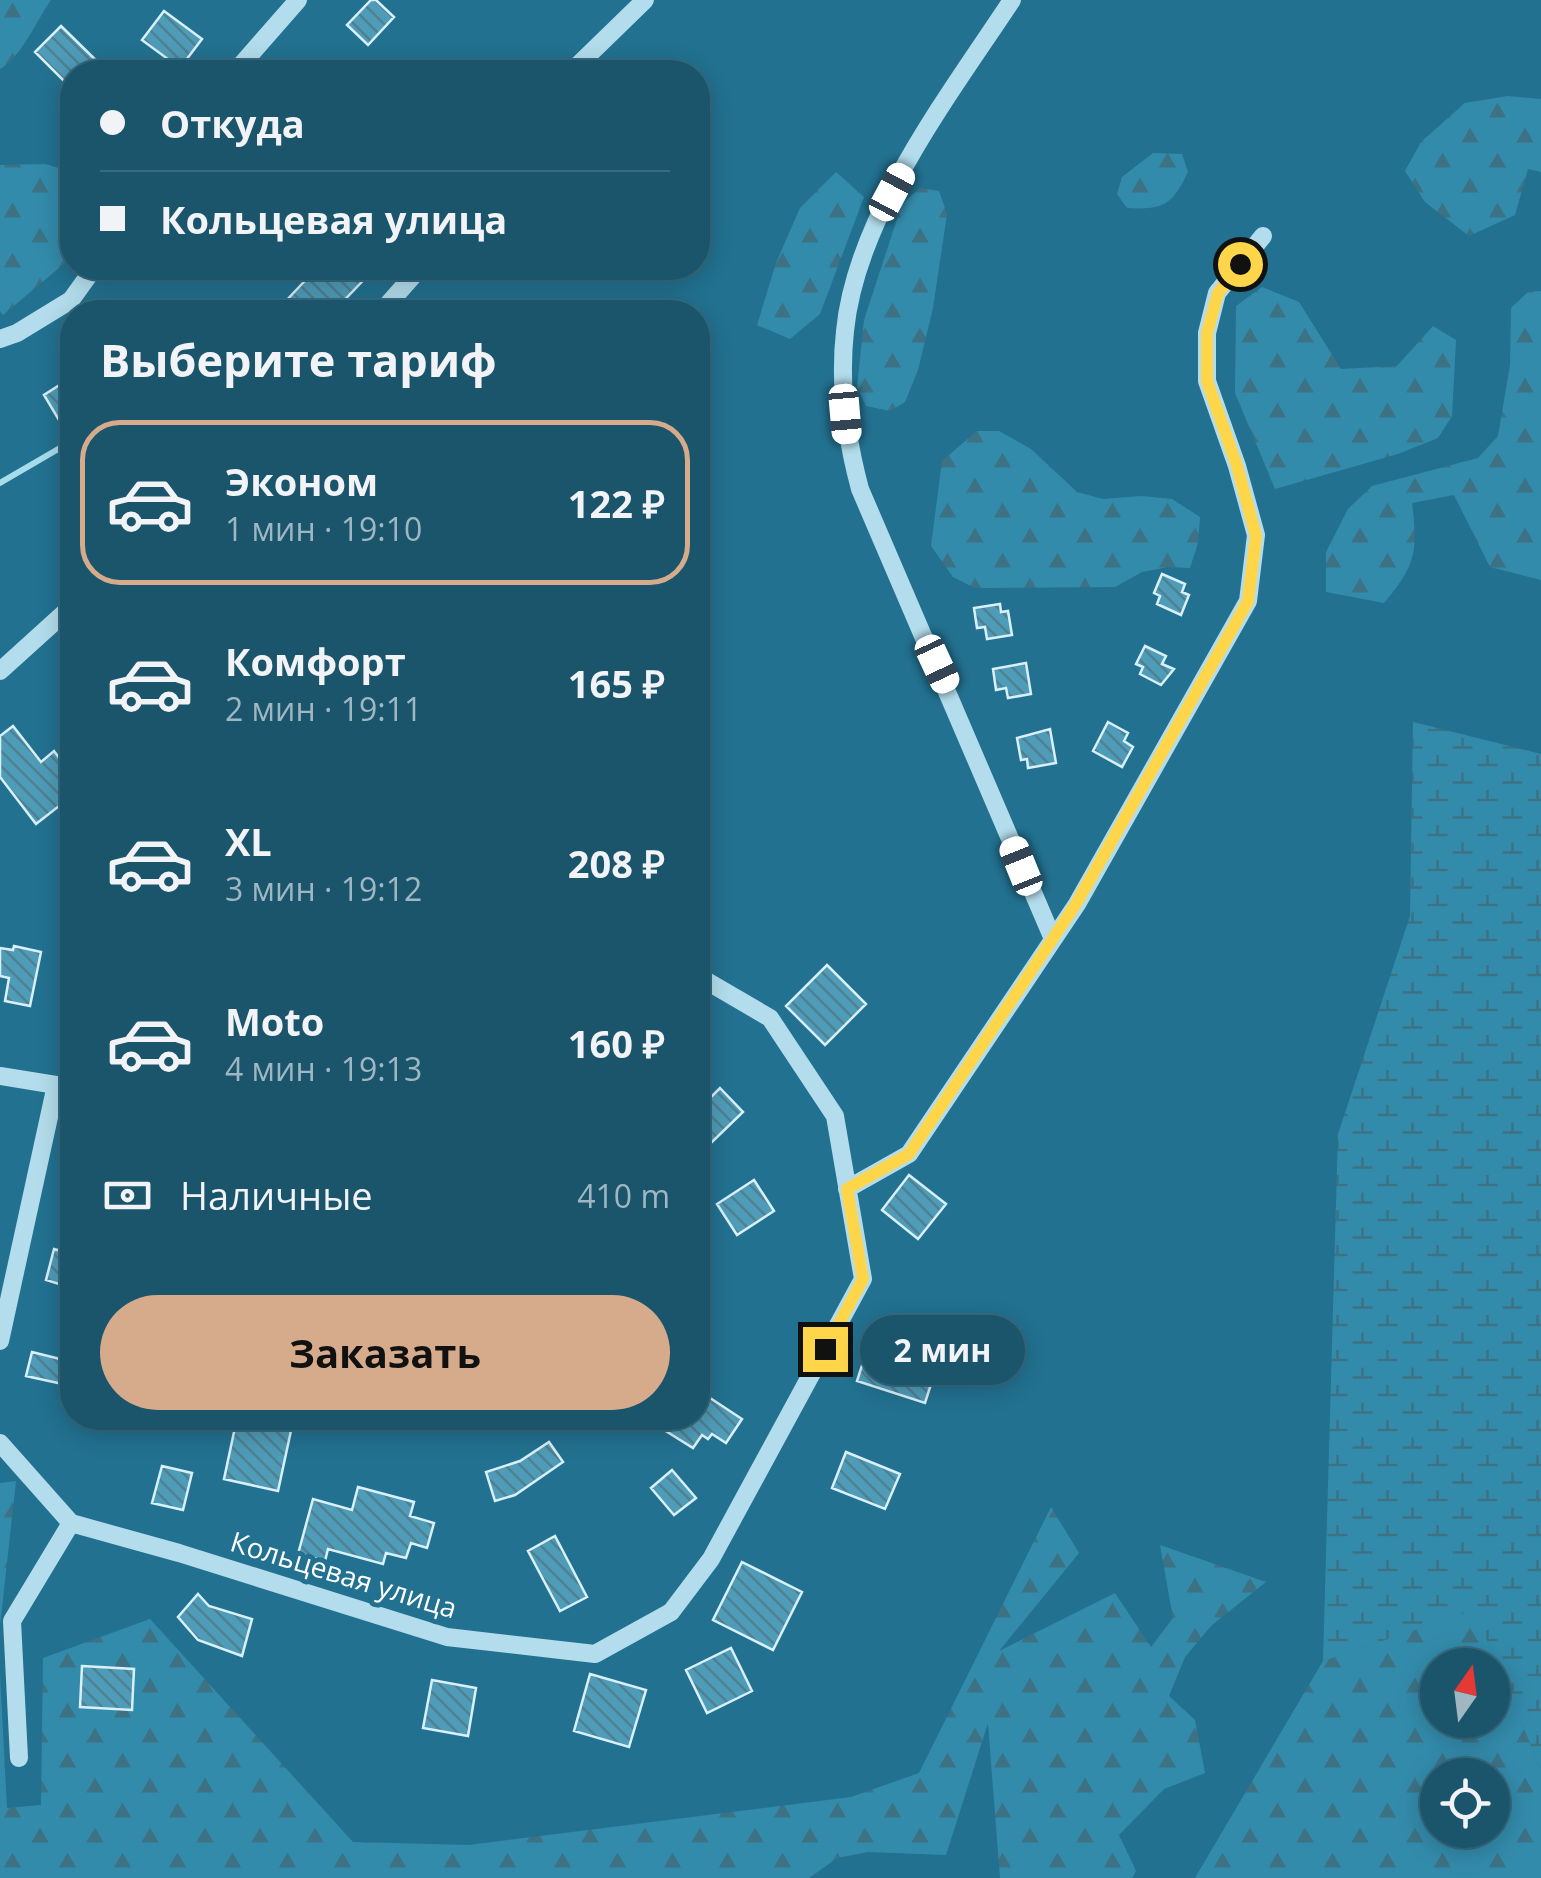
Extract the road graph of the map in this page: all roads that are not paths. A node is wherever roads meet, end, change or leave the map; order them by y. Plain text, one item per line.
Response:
1 (298, 0) edge
2 (645, 0) edge
3 (1012, 0) edge
4 (246, 60) edge
5 (583, 60) edge
6 (1263, 236) dead end
7 (409, 280) edge
8 (392, 300) edge
9 (60, 307) edge
10 (0, 340) edge
11 (60, 617) edge
12 (0, 671) edge
13 (1053, 939) junction
14 (710, 983) edge
15 (0, 1076) edge
16 (60, 1084) edge
17 (60, 1101) edge
18 (847, 1189) junction
19 (0, 1341) edge
20 (0, 1443) edge
21 (71, 1523) junction
22 (19, 1758) dead end

1 - 4 street
2 - 5 street
3 - 13 street
6 - 13 street
7 - 8 street
9 - 10 street
11 - 12 street
13 - 18 street
14 - 18 street, Кольцевая улица
15 - 16 street
17 - 19 street
18 - 21 street, Кольцевая улица
20 - 21 street
21 - 22 street

